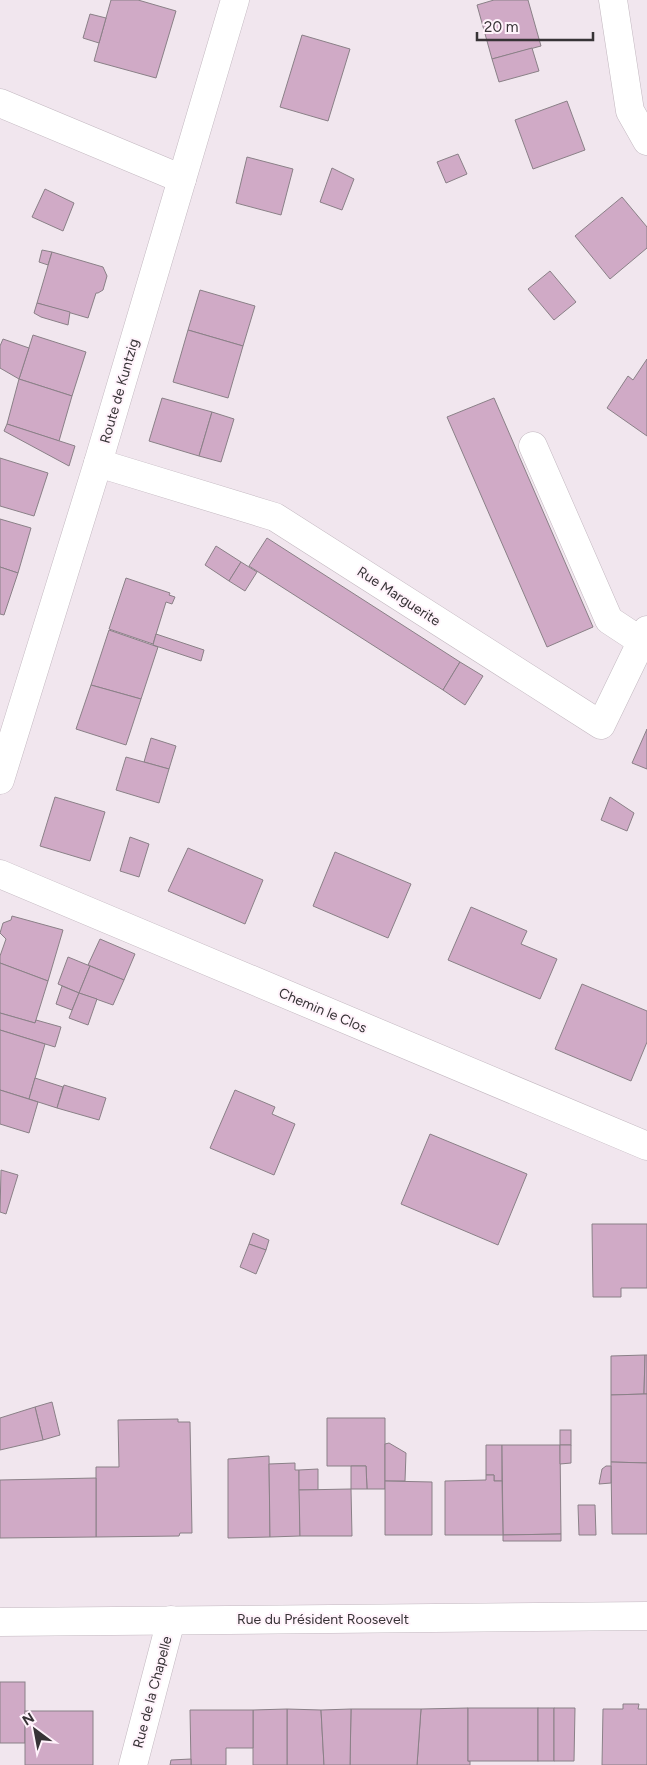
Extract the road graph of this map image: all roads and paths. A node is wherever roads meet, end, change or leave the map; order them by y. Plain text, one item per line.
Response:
1 (236, 0) edge
2 (613, 0) edge
3 (0, 103) edge
4 (647, 141) edge
5 (182, 179) junction
6 (533, 446) dead end
7 (98, 463) junction
8 (645, 639) edge
9 (0, 780) edge
10 (0, 874) edge
11 (647, 1146) edge
12 (647, 1616) edge
13 (171, 1620) junction
14 (0, 1622) edge
15 (133, 1765) edge

1 - 5 street, Route de Kuntzig
2 - 4 street
3 - 5 street
5 - 7 street, Route de Kuntzig
6 - 8 street, Rue Marguerite
7 - 8 street, Rue Marguerite
7 - 9 street, Route de Kuntzig
10 - 11 street, Chemin le Clos
12 - 13 street, Rue du Président Roosevelt
13 - 14 street, Rue du Président Roosevelt
13 - 15 street, Rue de la Chapelle

